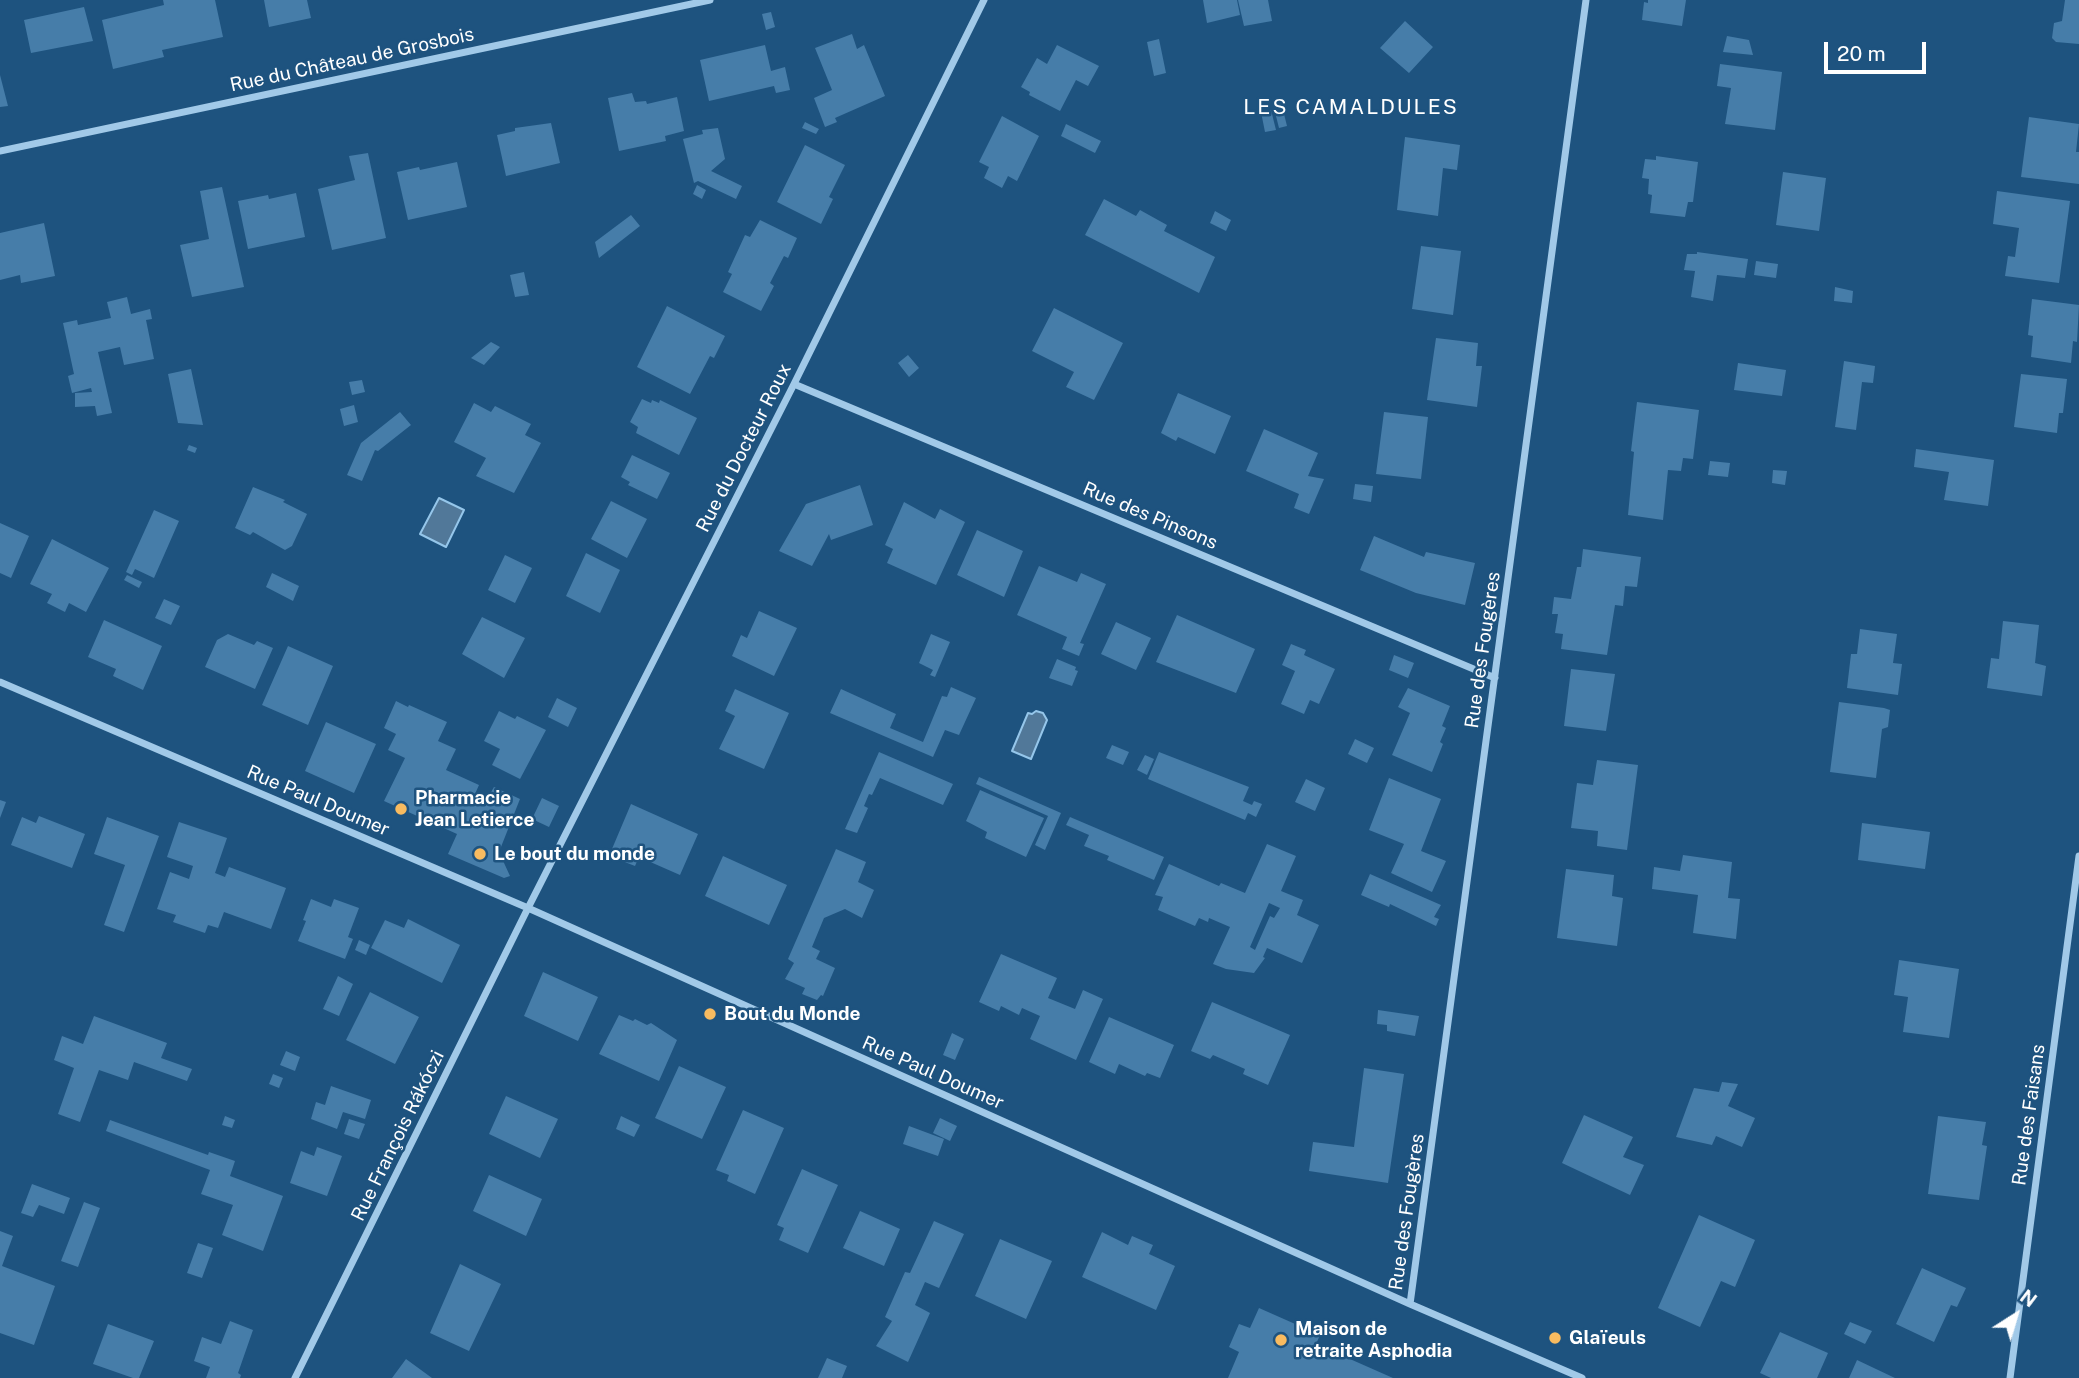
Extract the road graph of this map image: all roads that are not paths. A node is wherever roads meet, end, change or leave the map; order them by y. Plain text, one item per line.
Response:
1 (710, 0) edge
2 (984, 0) edge
3 (1587, 0) edge
4 (0, 151) edge
5 (794, 384) junction
6 (1495, 678) junction
7 (0, 682) edge
8 (2079, 856) edge
9 (528, 908) junction
10 (1410, 1304) junction
11 (295, 1378) edge
12 (1582, 1378) edge
13 (2010, 1378) edge

1 - 4 street, Rue du Château de Grosbois
2 - 5 street, Rue du Docteur Roux
3 - 6 street, Rue des Fougères
5 - 6 street, Rue des Pinsons
5 - 9 street, Rue du Docteur Roux
6 - 10 street, Rue des Fougères
7 - 9 street, Rue Paul Doumer
8 - 13 street, Rue des Faisans
9 - 10 street, Rue Paul Doumer
9 - 11 street, Rue François Rákóczi
10 - 12 street, Rue Paul Doumer

